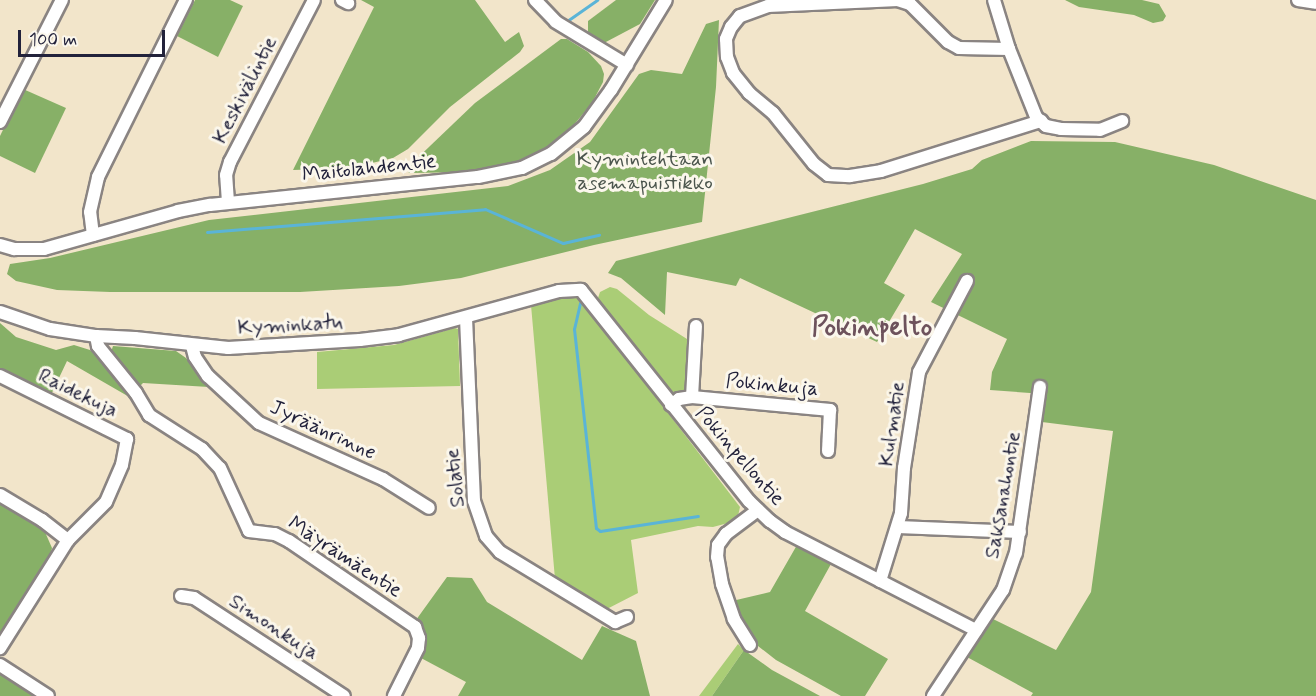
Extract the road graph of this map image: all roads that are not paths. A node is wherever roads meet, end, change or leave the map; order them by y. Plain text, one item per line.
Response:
1 (62, 0) edge
2 (186, 0) edge
3 (314, 0) edge
4 (535, 0) edge
5 (666, 0) edge
6 (994, 0) edge
7 (1298, 0) edge
8 (1316, 3) edge
9 (1009, 49) junction
10 (627, 65) junction
11 (1041, 121) junction
12 (0, 122) edge
13 (1122, 122) dead end
14 (228, 202) junction
15 (93, 235) junction
16 (0, 245) edge
17 (967, 281) dead end
18 (581, 290) joint
19 (0, 312) edge
20 (466, 318) junction
21 (696, 326) dead end
22 (96, 336) junction
23 (192, 346) junction
24 (0, 376) edge
25 (1040, 387) dead end
26 (692, 397) junction
27 (671, 405) junction
28 (828, 451) dead end
29 (0, 495) edge
30 (429, 508) dead end
31 (758, 510) junction
32 (898, 527) junction
33 (1020, 532) junction
34 (68, 540) junction
35 (880, 581) junction
36 (181, 596) dead end
37 (627, 617) dead end
38 (976, 630) junction
39 (750, 645) dead end
40 (0, 648) edge
41 (0, 665) edge
42 (48, 696) edge
43 (344, 696) edge
44 (394, 696) edge
45 (933, 696) edge

1 - 12 street
2 - 15 street
3 - 14 street, Keskivälintie
4 - 10 street
5 - 10 street, Maitolahdentie
6 - 9 street
7 - 8 street
9 - 11 street
9 - 11 street
10 - 14 street, Maitolahdentie
11 - 13 street
14 - 15 street, Maitolahdentie
15 - 16 street, Maitolahdentie
17 - 32 street, Kulmatie
18 - 20 street, Kyminkatu
18 - 27 street, Pokinpellontie
19 - 22 street, Kyminkatu
20 - 23 street, Kyminkatu
20 - 37 street, Solatie
21 - 26 street
22 - 23 street, Kyminkatu
22 - 44 street, Mäyrämäentie
23 - 30 street, Jyräänrinne
24 - 34 street, Raidekuja
25 - 33 street, Saksanahontie
26 - 27 street, Pokinkuja
26 - 28 street, Pokinkuja
27 - 31 street, Pokinpellontie
29 - 34 street
31 - 35 street, Pokinpellontie
31 - 39 street
32 - 33 street
32 - 35 street, Kulmatie
33 - 38 street, Saksanahontie
34 - 40 street
35 - 38 street, Pokinpellontie
36 - 43 street, Simonkuja
38 - 45 street, Saksanahontie
41 - 42 street

